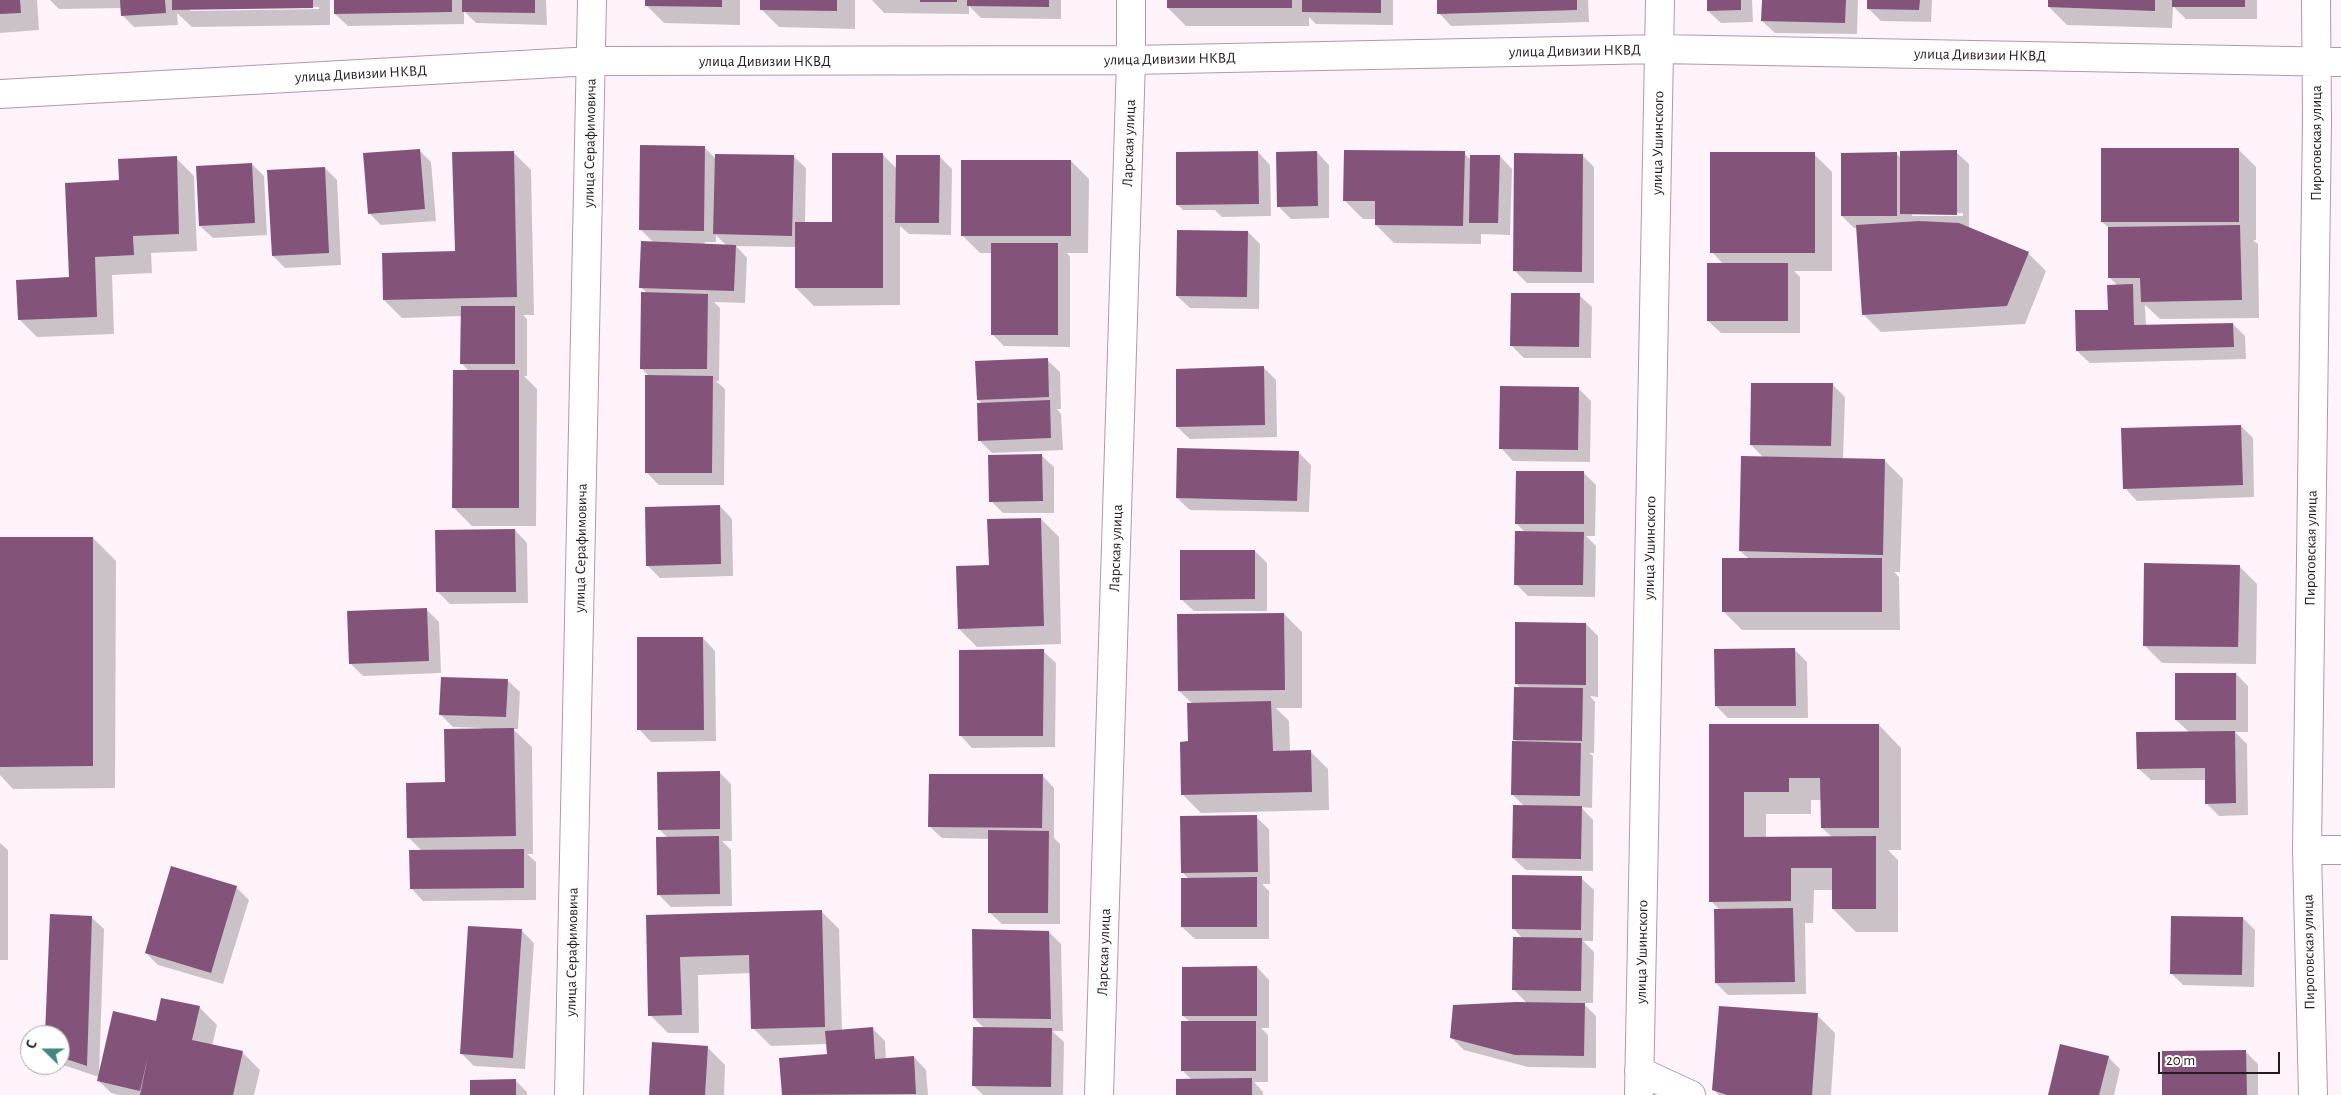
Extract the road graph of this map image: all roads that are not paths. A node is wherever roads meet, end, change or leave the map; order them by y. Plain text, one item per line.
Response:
1 (592, 0) edge
2 (1131, 0) edge
3 (1660, 0) edge
4 (2316, 0) edge
5 (1660, 49) junction
6 (1132, 60) junction
7 (592, 61) junction
8 (2329, 62) edge
9 (0, 94) edge
10 (2307, 850) junction
11 (2341, 850) edge
12 (1639, 1083) edge
13 (569, 1095) edge
14 (1099, 1095) edge
15 (1691, 1095) edge
16 (2313, 1095) edge

1 - 7 street, улица Серафимовича
2 - 6 street, Ларская улица
3 - 5 street, улица Ушинского
4 - 8 street, Пироговская улица
5 - 6 street, улица Дивизии НКВД
5 - 8 street, улица Дивизии НКВД
5 - 12 street, улица Ушинского
6 - 7 street, улица Дивизии НКВД
6 - 14 street, Ларская улица
7 - 9 street, улица Дивизии НКВД
7 - 13 street, улица Серафимовича
8 - 10 street, Пироговская улица
10 - 11 street
10 - 16 street, Пироговская улица
12 - 15 street

